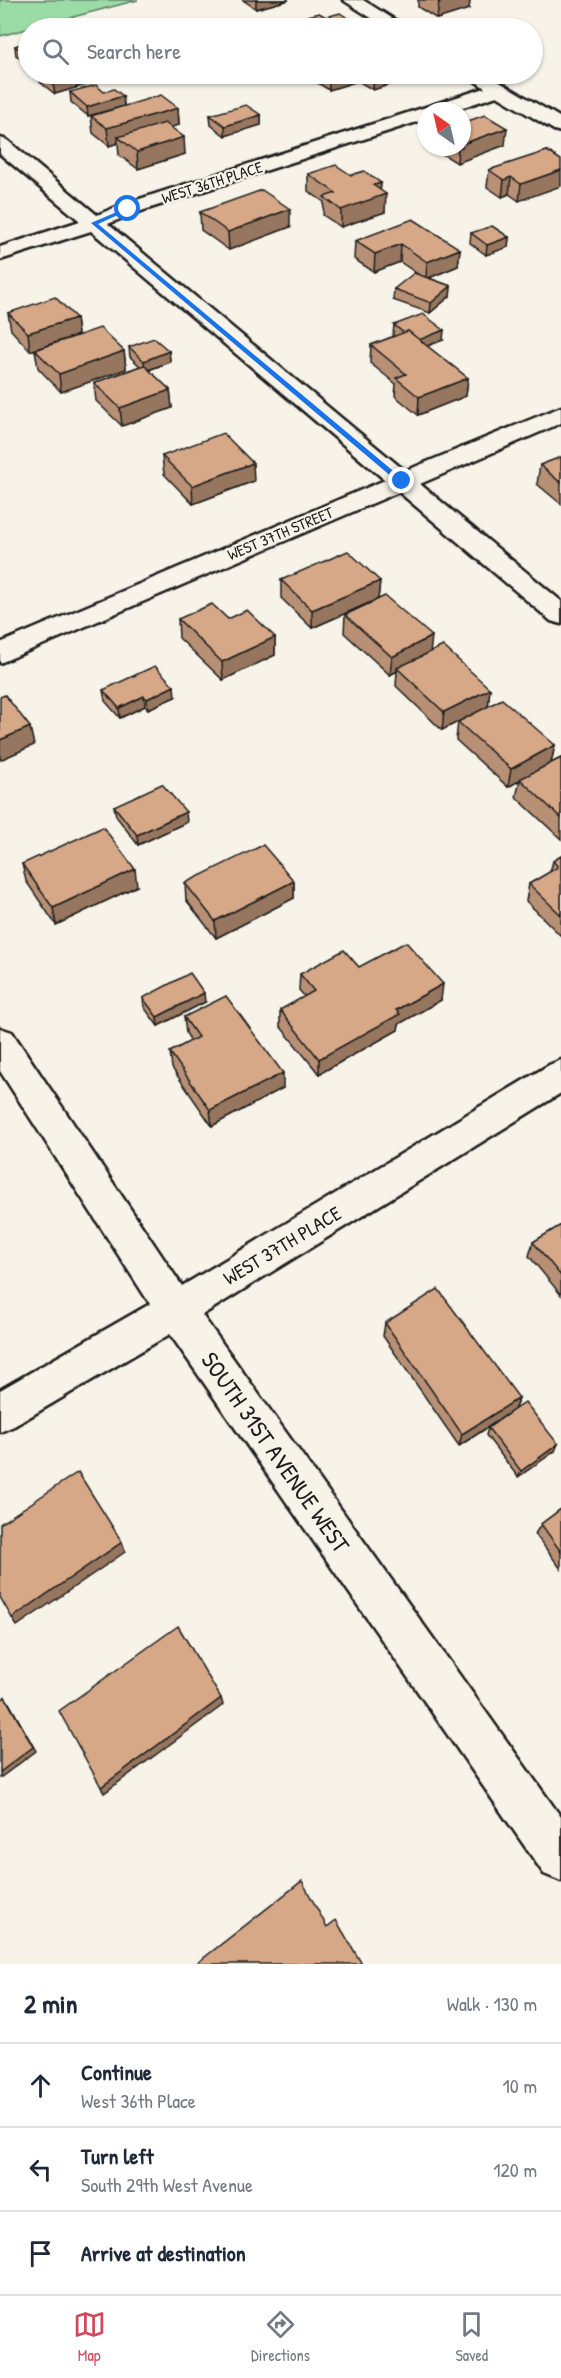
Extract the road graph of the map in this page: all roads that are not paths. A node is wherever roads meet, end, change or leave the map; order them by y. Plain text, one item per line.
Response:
1 (351, 0) edge
2 (382, 18) edge
3 (491, 84) edge
4 (500, 89) junction
5 (460, 102) edge
6 (417, 116) edge
7 (561, 126) edge
8 (0, 144) edge
9 (94, 223) junction
10 (0, 254) edge
11 (561, 414) edge
12 (402, 481) junction
13 (561, 615) edge
14 (0, 654) edge
15 (0, 1042) edge
16 (561, 1075) edge
17 (176, 1310) junction
18 (0, 1412) edge
19 (561, 1857) edge

1 - 2 street
3 - 4 street
4 - 5 street
4 - 7 street
6 - 9 street, WEST 36TH PLACE
8 - 9 street
9 - 10 street, WEST 36TH PLACE
9 - 12 street
11 - 12 street, WEST 37TH STREET
12 - 13 street
12 - 14 street, WEST 37TH STREET
15 - 17 street, SOUTH 31ST AVENUE WEST
16 - 17 street, WEST 37TH PLACE
17 - 18 street, WEST 37TH PLACE
17 - 19 street, SOUTH 31ST AVENUE WEST

